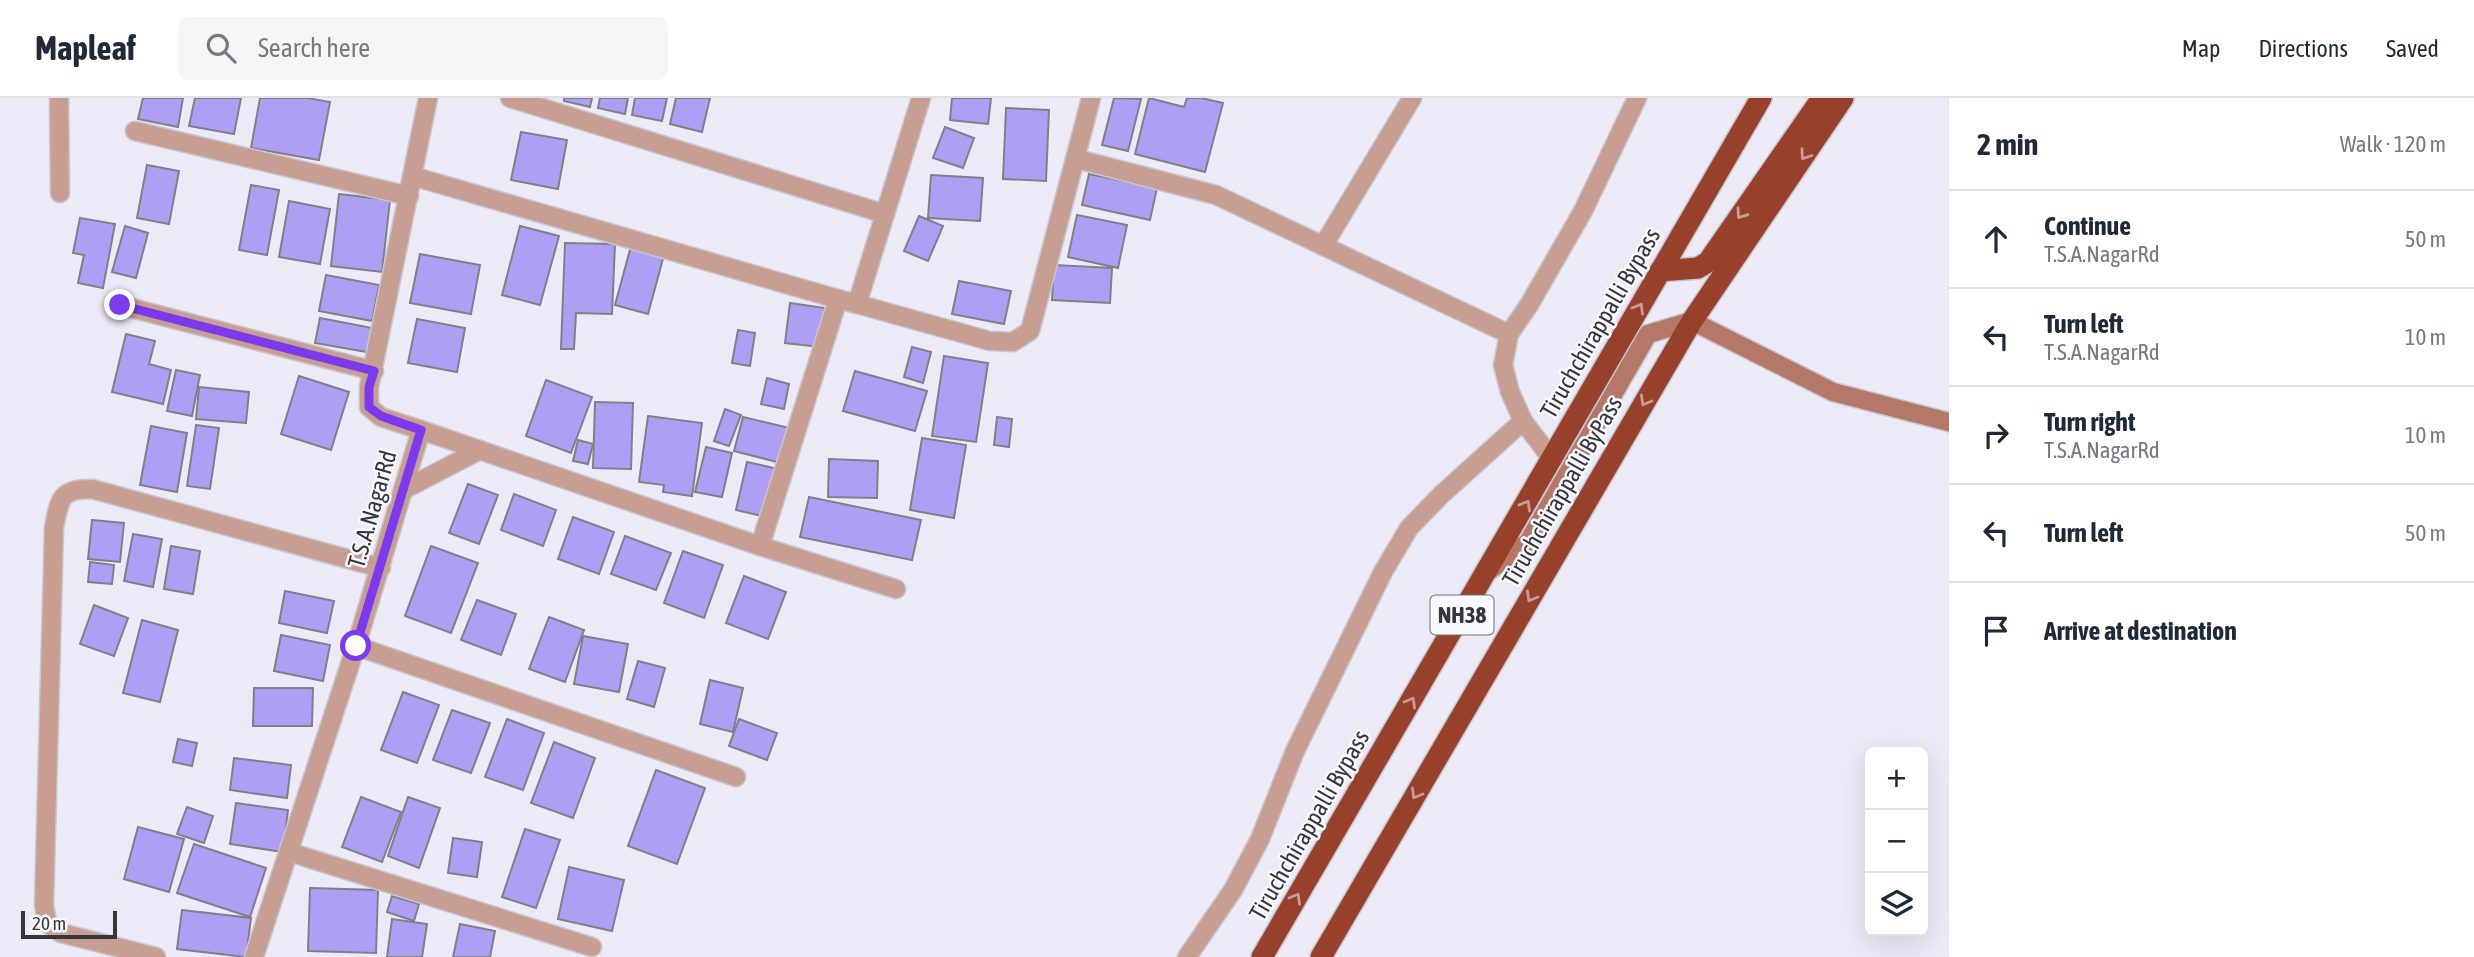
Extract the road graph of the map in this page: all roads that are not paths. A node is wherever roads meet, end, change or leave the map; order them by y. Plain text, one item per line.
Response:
1 (59, 98) edge
2 (428, 98) edge
3 (510, 98) edge
4 (921, 98) edge
5 (1091, 98) edge
6 (1412, 98) edge
7 (1637, 98) edge
8 (1760, 98) edge
9 (1822, 98) edge
10 (1843, 98) edge
11 (135, 131) dead end
12 (1077, 159) junction
13 (412, 176) junction
14 (60, 193) dead end
15 (409, 196) junction
16 (885, 215) junction
17 (1323, 246) junction
18 (1660, 271) junction
19 (838, 299) junction
20 (857, 304) junction
21 (120, 305) dead end
22 (1692, 321) junction
23 (1509, 334) junction
24 (374, 371) junction
25 (1523, 421) junction
26 (1949, 422) edge
27 (421, 430) junction
28 (480, 450) junction
29 (1552, 458) junction
30 (403, 490) junction
31 (760, 546) junction
32 (381, 568) junction
33 (1486, 573) junction
34 (896, 589) dead end
35 (356, 646) junction
36 (736, 777) dead end
37 (289, 852) junction
38 (592, 947) dead end
39 (156, 957) edge
40 (254, 957) edge
41 (1187, 957) edge
42 (1262, 957) edge
43 (1321, 957) edge

1 - 14 street
2 - 13 street, T.S.A.NagarRd
3 - 16 street
4 - 16 street
5 - 12 street
6 - 17 street
7 - 23 street
8 - 18 highway, Tiruchchirappalli Bypass / NH38
9 -> 18 highway
10 -> 22 highway, Tiruchchirappalli ByPass / NH38
11 - 15 street
12 - 17 street
12 - 20 street
13 - 15 street, T.S.A.NagarRd
13 - 19 street
15 - 24 street, T.S.A.NagarRd
16 - 20 street
17 - 23 street
29 -> 18 highway, Tiruchchirappalli Bypass / NH38
19 - 20 street
19 - 31 street
21 - 24 street
22 - 26 street
22 - 33 street, Tiruchchirappalli Bypass
22 -> 43 highway, Tiruchchirappalli ByPass / NH38
23 - 25 street
24 - 27 street, T.S.A.NagarRd
25 - 29 street
25 - 41 street
27 - 28 street
27 - 30 street, T.S.A.NagarRd
28 - 30 street
28 - 31 street
33 -> 29 highway, Tiruchchirappalli Bypass / NH38
30 - 32 street, T.S.A.NagarRd
31 - 34 street
32 - 35 street, T.S.A.NagarRd
32 - 39 street
42 -> 33 highway, Tiruchchirappalli Bypass / NH38
35 - 36 street
35 - 37 street, T.S.A.NagarRd
37 - 38 street
37 - 40 street, T.S.A.NagarRd

